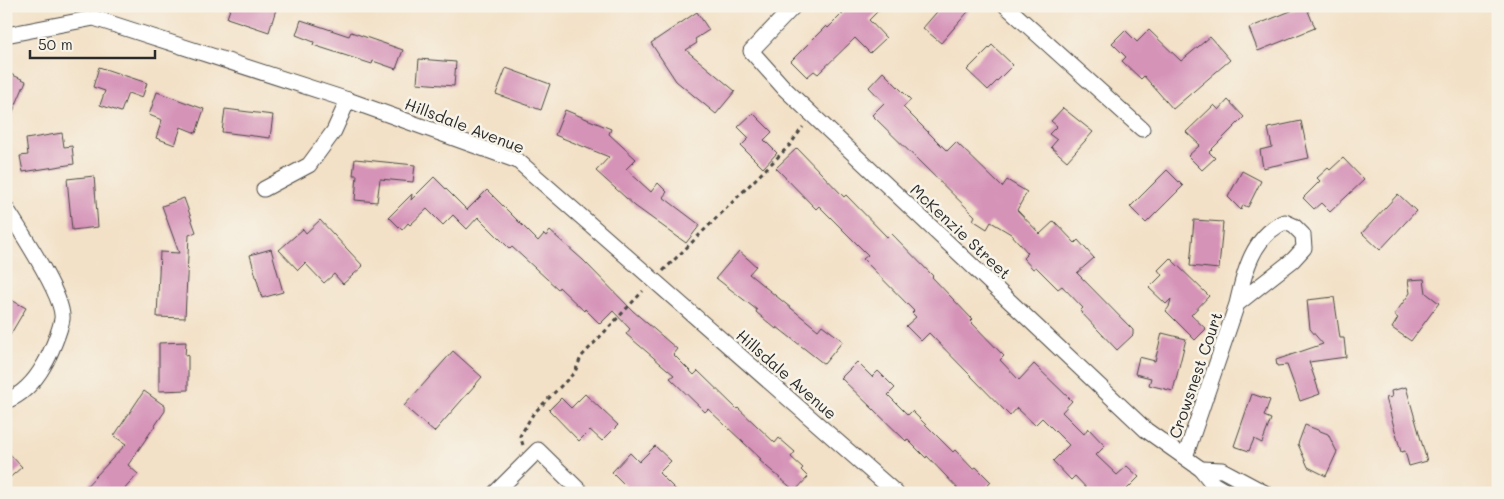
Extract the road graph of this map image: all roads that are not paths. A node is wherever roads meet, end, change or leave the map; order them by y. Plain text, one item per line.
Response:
1 (794, 6) edge
2 (1006, 6) edge
3 (6, 35) edge
4 (348, 100) junction
5 (1142, 129) dead end
6 (264, 189) dead end
7 (6, 208) edge
8 (1237, 304) junction
9 (6, 401) edge
10 (1186, 457) junction
11 (1201, 469) junction
12 (495, 493) edge
13 (582, 493) edge
14 (896, 493) edge
15 (1228, 493) edge
16 (1265, 493) edge

1 - 10 street, McKenzie Street
2 - 5 street
3 - 4 street, Hillsdale Avenue
4 - 6 street
4 - 14 street, Hillsdale Avenue
7 - 9 street
8 - 8 street, Crowsnest Court
8 - 10 street, Crowsnest Court
10 - 11 street, McKenzie Street
11 - 15 street, McKenzie Street
11 - 16 street
12 - 13 street

